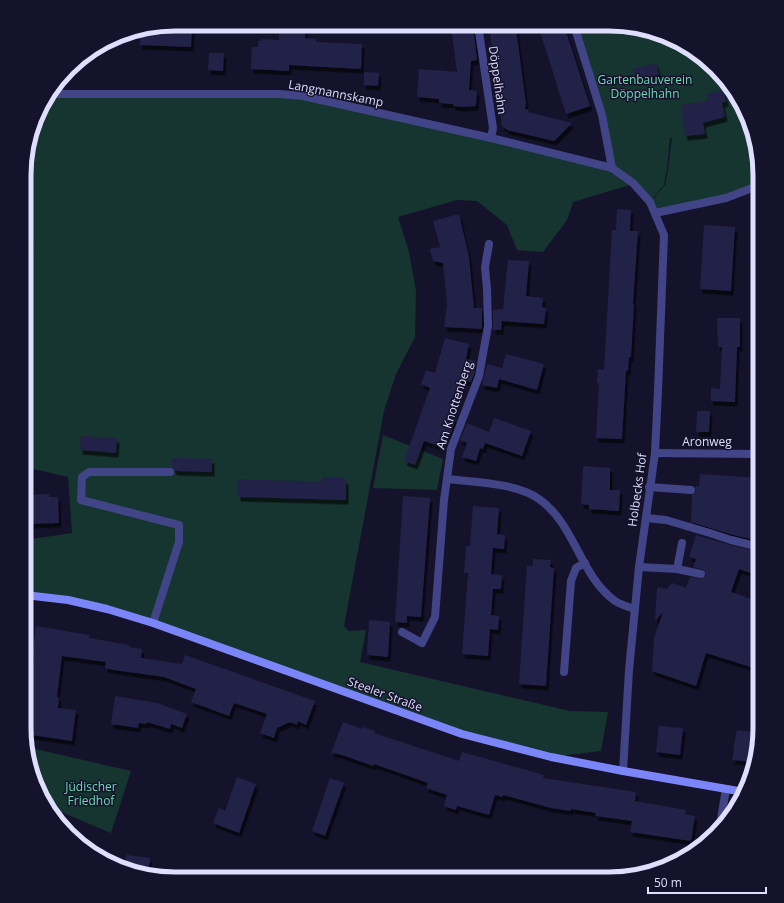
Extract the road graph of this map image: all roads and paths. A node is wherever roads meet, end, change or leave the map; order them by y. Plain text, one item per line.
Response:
1 (479, 31) edge
2 (576, 31) edge
3 (56, 94) edge
4 (491, 138) junction
5 (612, 168) junction
6 (753, 187) edge
7 (655, 213) junction
8 (489, 244) dead end
9 (655, 453) junction
10 (753, 454) edge
11 (170, 472) dead end
12 (447, 479) junction
13 (649, 487) junction
14 (691, 490) dead end
15 (646, 518) junction
16 (682, 543) dead end
17 (753, 545) edge
18 (585, 563) junction
19 (639, 568) junction
20 (677, 569) junction
21 (701, 574) dead end
22 (31, 596) edge
23 (635, 609) junction
24 (153, 623) junction
25 (402, 632) dead end
26 (564, 672) dead end
27 (623, 772) junction
28 (726, 789) junction
29 (738, 791) edge
30 (721, 818) edge

1 - 4 street, Döppelhahn
2 - 5 street
3 - 4 street, Langmannskamp
4 - 5 street, Langmannskamp
5 - 7 street, Holbecks Hof
6 - 7 street
7 - 9 street, Holbecks Hof
8 - 12 street, Am Knottenberg
9 - 10 street, Aronweg
9 - 13 street, Holbecks Hof
11 - 24 street
12 - 18 street
12 - 25 street, Am Knottenberg
13 - 14 street
13 - 15 street, Holbecks Hof
15 - 17 street
15 - 19 street, Holbecks Hof
16 - 20 street
18 - 23 street
18 - 26 street
19 - 20 street
19 - 23 street, Holbecks Hof
20 - 21 street
22 - 24 main road, Steeler Straße
23 - 27 street, Holbecks Hof
24 - 27 main road, Steeler Straße
27 - 28 main road, Steeler Straße
28 - 29 main road, Steeler Straße
28 - 30 street

